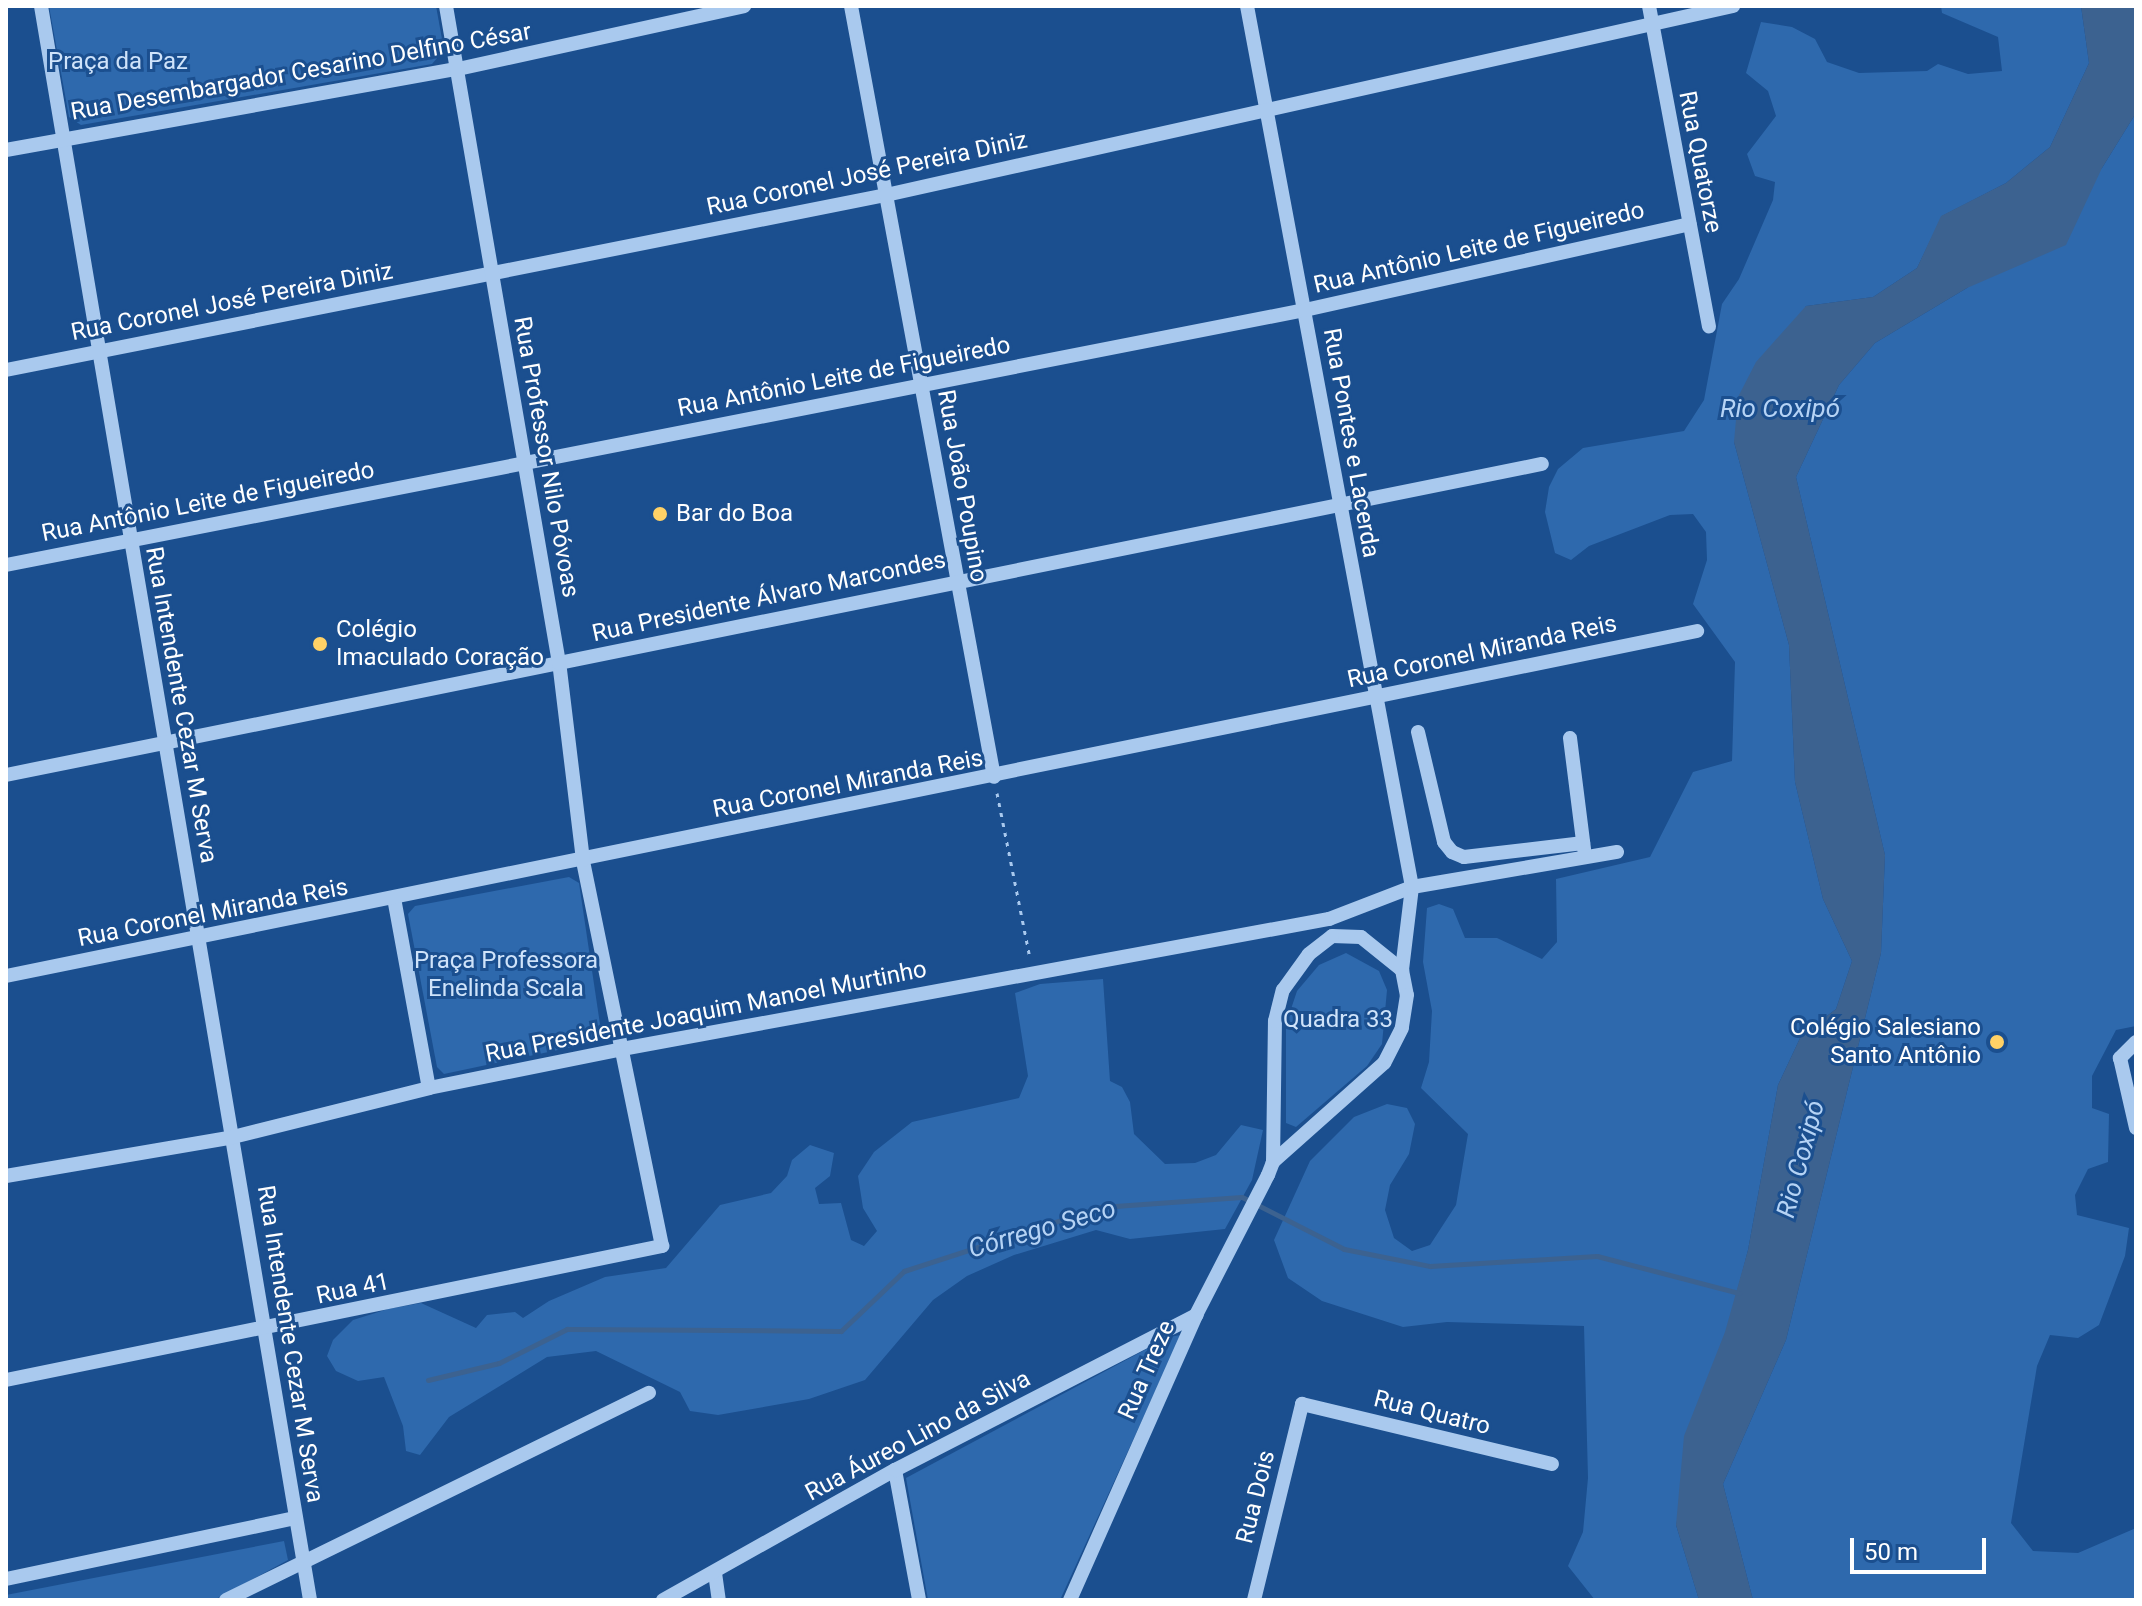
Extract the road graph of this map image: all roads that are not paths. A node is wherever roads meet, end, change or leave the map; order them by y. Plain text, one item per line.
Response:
1 (41, 6) edge
2 (446, 6) edge
3 (744, 6) edge
4 (851, 6) edge
5 (1247, 6) edge
6 (1649, 6) edge
7 (1733, 6) edge
8 (1653, 25) junction
9 (458, 69) junction
10 (1266, 110) junction
11 (62, 139) junction
12 (6, 150) edge
13 (886, 195) junction
14 (1689, 224) junction
15 (491, 273) junction
16 (1305, 310) junction
17 (1709, 326) dead end
18 (100, 351) junction
19 (6, 370) edge
20 (921, 385) junction
21 (526, 461) junction
22 (1542, 464) dead end
23 (1338, 503) junction
24 (131, 540) junction
25 (6, 565) edge
26 (957, 580) junction
27 (1697, 631) dead end
28 (559, 663) junction
29 (1374, 697) junction
30 (1418, 732) dead end
31 (1570, 738) dead end
32 (166, 743) junction
33 (6, 775) edge
34 (994, 777) junction
35 (1584, 850) junction
36 (1617, 852) dead end
37 (583, 860) junction
38 (1412, 887) junction
39 (394, 898) junction
40 (1329, 919) junction
41 (1332, 936) junction
42 (199, 939) junction
43 (1402, 970) junction
44 (6, 976) edge
45 (2136, 1042) edge
46 (622, 1049) junction
47 (429, 1088) junction
48 (2136, 1128) edge
49 (233, 1137) junction
50 (1270, 1169) junction
51 (6, 1176) edge
52 (662, 1246) joint
53 (1196, 1315) junction
54 (266, 1330) junction
55 (6, 1380) edge
56 (649, 1393) dead end
57 (1302, 1404) joint
58 (1552, 1464) dead end
59 (895, 1470) junction
60 (296, 1518) junction
61 (303, 1560) junction
62 (715, 1573) junction
63 (6, 1579) edge
64 (226, 1600) edge
65 (310, 1600) edge
66 (663, 1600) edge
67 (719, 1600) edge
68 (919, 1600) edge
69 (1070, 1600) edge
70 (1254, 1600) edge

1 - 11 street, Rua Intendente Cezar M Serva
2 - 9 street, Rua Professor Nilo Póvoas
3 - 9 street, Rua Desembargador Cesarino Delfino César
4 - 13 street, Rua João Poupino
5 - 10 street, Rua Pontes e Lacerda
6 - 8 street, Rua Quatorze
7 - 8 street, Rua Coronel José Pereira Diniz
8 - 10 street, Rua Coronel José Pereira Diniz
8 - 14 street, Rua Quatorze
9 - 11 street, Rua Desembargador Cesarino Delfino César
9 - 15 street, Rua Professor Nilo Póvoas
10 - 13 street, Rua Coronel José Pereira Diniz
10 - 16 street, Rua Pontes e Lacerda
11 - 12 street, Rua Desembargador Cesarino Delfino César
11 - 18 street, Rua Intendente Cezar M Serva
13 - 15 street, Rua Coronel José Pereira Diniz
13 - 20 street, Rua João Poupino
14 - 16 street, Rua Antônio Leite de Figueiredo
14 - 17 street, Rua Quatorze
15 - 18 street, Rua Coronel José Pereira Diniz
15 - 21 street, Rua Professor Nilo Póvoas
16 - 20 street, Rua Antônio Leite de Figueiredo
16 - 23 street, Rua Pontes e Lacerda
18 - 19 street, Rua Coronel José Pereira Diniz
18 - 24 street, Rua Intendente Cezar M Serva
20 - 21 street, Rua Antônio Leite de Figueiredo
20 - 26 street, Rua João Poupino
21 - 24 street, Rua Antônio Leite de Figueiredo
21 - 28 street, Rua Professor Nilo Póvoas
22 - 23 street, Rua Presidente Álvaro Marcondes
23 - 26 street, Rua Presidente Álvaro Marcondes
23 - 29 street, Rua Pontes e Lacerda
24 - 25 street, Rua Antônio Leite de Figueiredo
24 - 32 street, Rua Intendente Cezar M Serva
26 - 28 street, Rua Presidente Álvaro Marcondes
26 - 34 street, Rua João Poupino
27 - 29 street, Rua Coronel Miranda Reis
28 - 32 street, Rua Presidente Álvaro Marcondes
28 - 37 street, Rua Professor Nilo Póvoas
29 - 34 street, Rua Coronel Miranda Reis
29 - 38 street, Rua Pontes e Lacerda
30 - 35 street
31 - 35 street
32 - 33 street, Rua Presidente Álvaro Marcondes
32 - 42 street, Rua Intendente Cezar M Serva
34 - 37 street, Rua Coronel Miranda Reis
35 - 36 street
35 - 38 street, Rua Presidente Joaquim Manoel Murtinho
37 - 39 street, Rua Coronel Miranda Reis
37 - 46 street, Rua Professor Nilo Póvoas
38 - 40 street, Rua Presidente Joaquim Manoel Murtinho
38 - 43 street, Rua Treze
39 - 42 street, Rua Coronel Miranda Reis
39 - 47 street
40 - 41 street
40 - 46 street, Rua Presidente Joaquim Manoel Murtinho
41 - 43 street
41 - 50 street, Rua Treze
42 - 44 street, Rua Coronel Miranda Reis
42 - 49 street, Rua Intendente Cezar M Serva
43 - 50 street, Rua Treze
45 - 48 street
46 - 47 street, Rua Presidente Joaquim Manoel Murtinho
46 - 52 street, Rua Professor Nilo Póvoas
47 - 49 street, Rua Presidente Joaquim Manoel Murtinho
49 - 51 street, Rua Presidente Joaquim Manoel Murtinho
49 - 54 street, Rua Intendente Cezar M Serva
50 - 53 street, Rua Treze
52 - 54 street, Rua 41
53 - 59 street, Rua Áureo Lino da Silva
53 - 69 street, Rua Treze
54 - 55 street, Rua 41
54 - 60 street, Rua Intendente Cezar M Serva
56 - 61 street
57 - 58 street, Rua Quatro
57 - 70 street, Rua Dois
59 - 62 street, Rua Áureo Lino da Silva
59 - 68 street
60 - 61 street, Rua Intendente Cezar M Serva
60 - 63 street
61 - 64 street
61 - 65 street, Rua Intendente Cezar M Serva
62 - 66 street, Rua Áureo Lino da Silva
62 - 67 street

